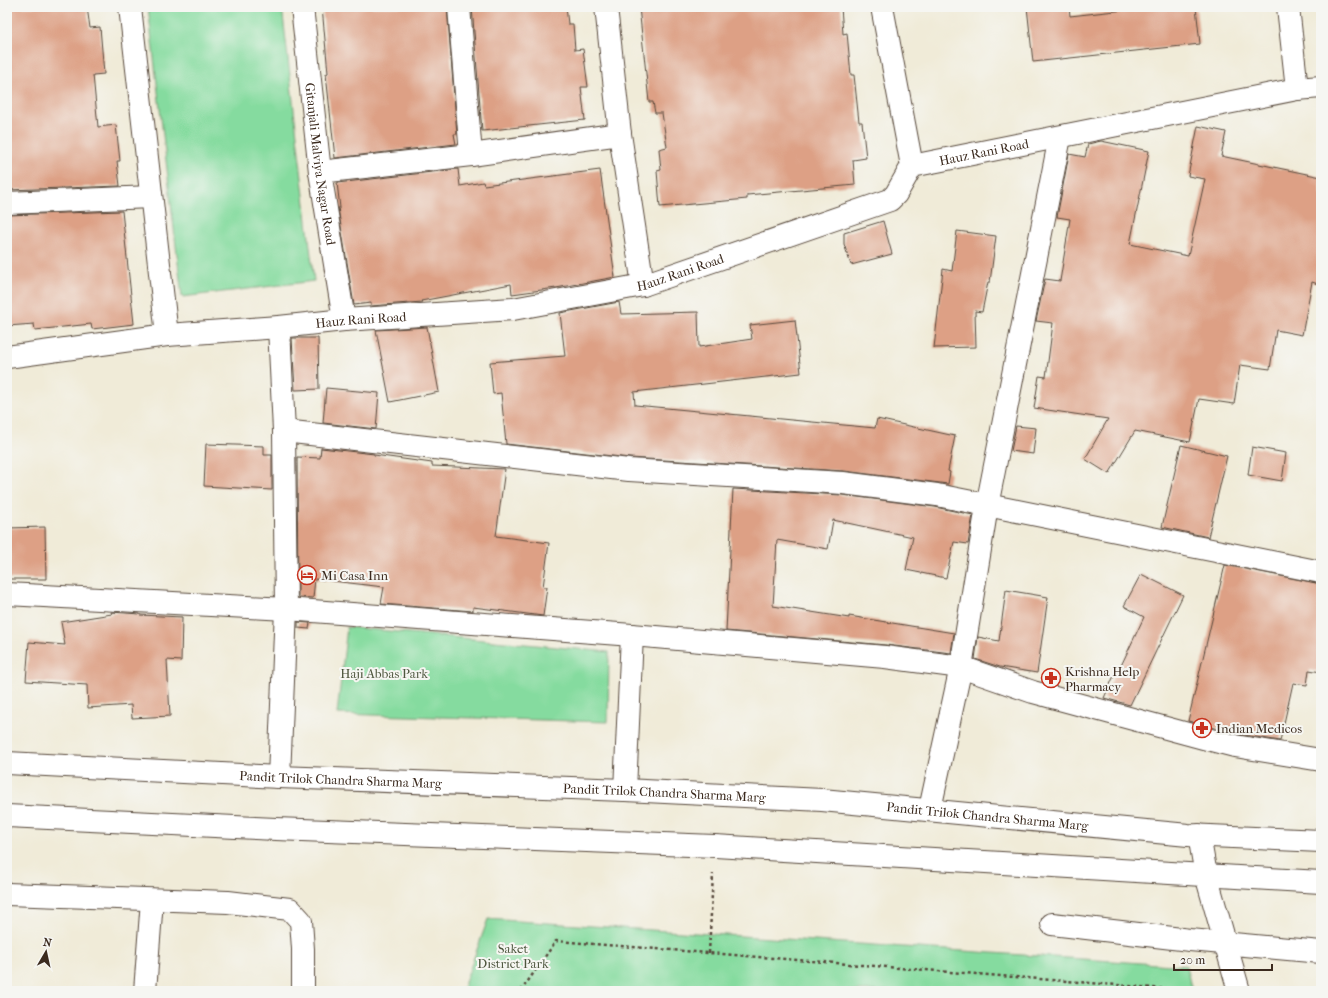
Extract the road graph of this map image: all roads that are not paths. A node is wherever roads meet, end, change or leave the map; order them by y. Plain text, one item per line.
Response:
1 (130, 7) edge
2 (302, 7) edge
3 (459, 7) edge
4 (606, 7) edge
5 (882, 7) edge
6 (1288, 7) edge
7 (1321, 86) edge
8 (1297, 89) junction
9 (620, 134) junction
10 (1060, 137) junction
11 (472, 155) junction
12 (912, 166) junction
13 (320, 172) junction
14 (151, 197) junction
15 (7, 203) edge
16 (643, 285) junction
17 (344, 320) junction
18 (279, 327) junction
19 (167, 335) junction
20 (7, 357) edge
21 (284, 431) junction
22 (987, 506) junction
23 (1321, 572) edge
24 (7, 594) edge
25 (286, 610) junction
26 (632, 635) junction
27 (961, 667) junction
28 (1321, 760) edge
29 (7, 763) edge
30 (279, 777) junction
31 (624, 790) junction
32 (930, 809) junction
33 (7, 816) edge
34 (1199, 835) junction
35 (1321, 841) edge
36 (1206, 876) junction
37 (1321, 882) edge
38 (7, 894) edge
39 (152, 900) junction
40 (1052, 924) dead end
41 (1225, 943) junction
42 (1321, 952) edge
43 (145, 991) edge
44 (303, 991) edge
45 (1239, 991) edge

1 - 14 street
2 - 13 street, Gitanjali Malviya Nagar Road
3 - 11 street
4 - 9 street
5 - 12 street
6 - 8 street
7 - 8 street, Hauz Rani Road
8 - 10 street, Hauz Rani Road
9 - 11 street
9 - 16 street
10 - 12 street, Hauz Rani Road
10 - 22 street
11 - 13 street
12 - 16 street, Hauz Rani Road
13 - 17 street, Gitanjali Malviya Nagar Road
14 - 15 street
14 - 19 street
16 - 17 street, Hauz Rani Road
17 - 18 street, Hauz Rani Road
18 - 19 street, Hauz Rani Road
18 - 21 street
19 - 20 street, Hauz Rani Road
21 - 22 street
21 - 25 street
22 - 23 street
22 - 27 street
24 - 25 street
25 - 26 street
25 - 30 street
26 - 27 street
26 - 31 street
27 - 28 street
27 - 32 street
29 - 30 street, Pandit Trilok Chandra Sharma Marg
30 - 31 street, Pandit Trilok Chandra Sharma Marg
31 - 32 street, Pandit Trilok Chandra Sharma Marg
32 - 34 street, Pandit Trilok Chandra Sharma Marg
33 - 36 street
34 - 35 street, Pandit Trilok Chandra Sharma Marg
34 - 36 street
36 - 37 street
36 - 41 street
38 - 39 street
39 - 43 street
39 - 44 street
40 - 41 street
41 - 42 street
41 - 45 street

